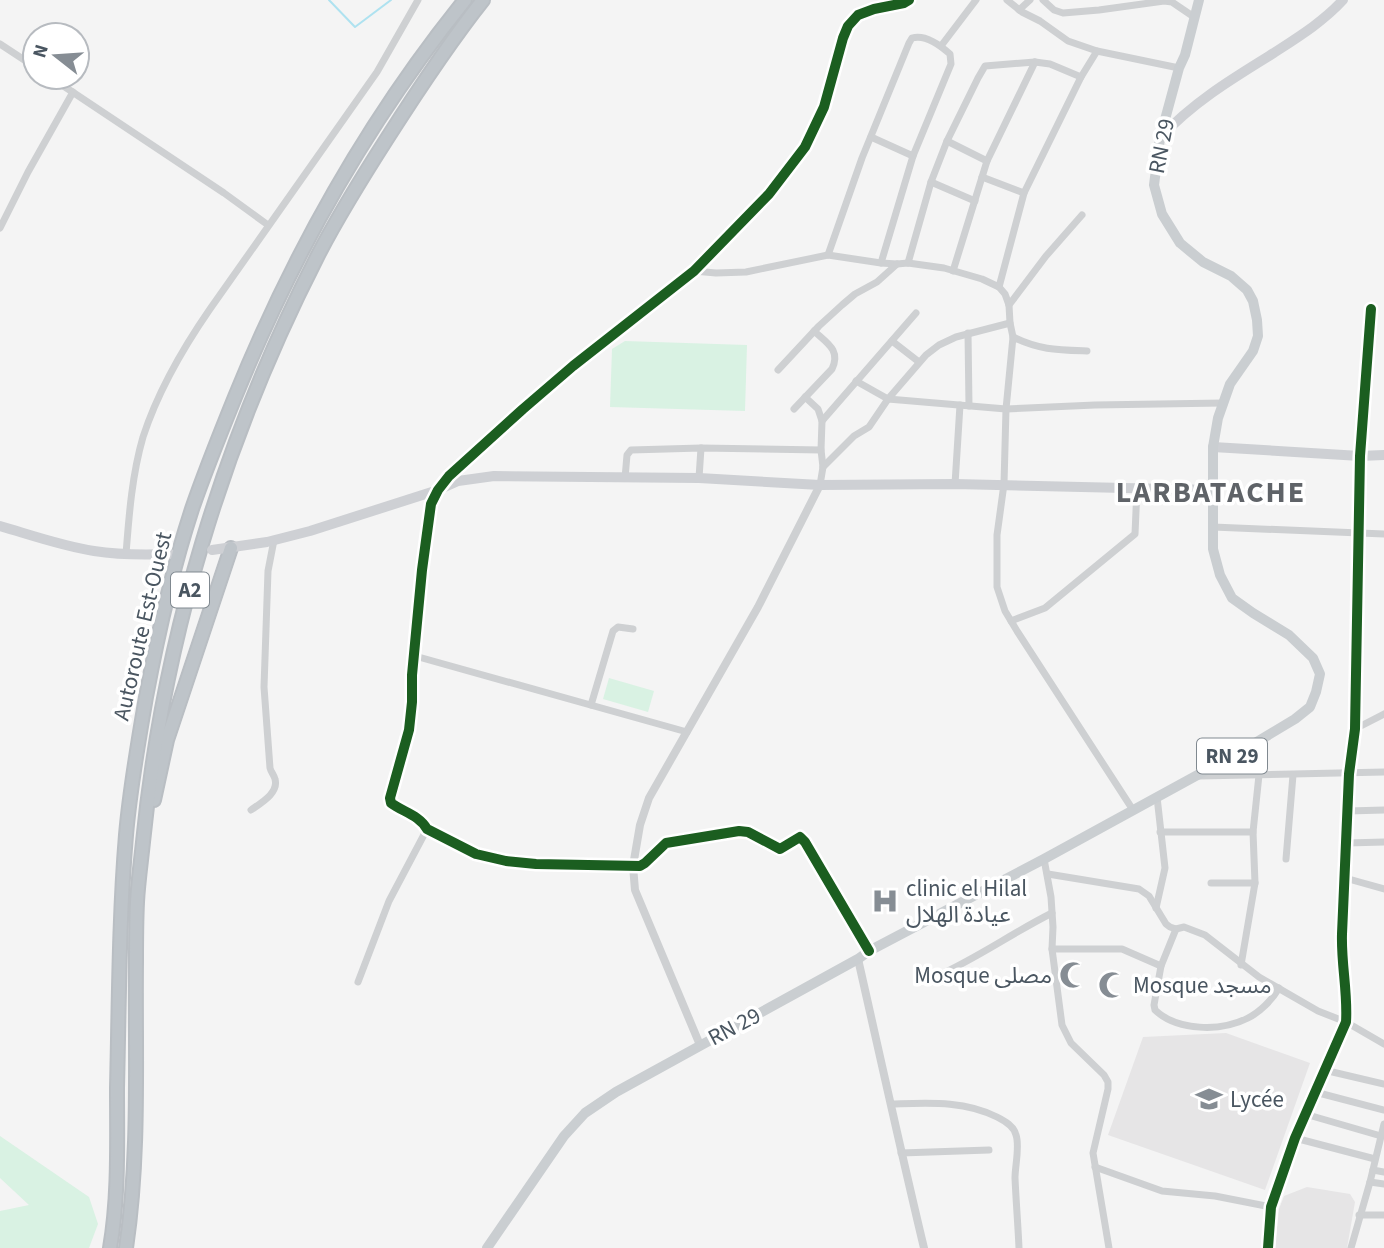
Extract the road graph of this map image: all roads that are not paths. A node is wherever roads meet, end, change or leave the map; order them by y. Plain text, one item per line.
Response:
1 (418, 0) edge
2 (465, 0) edge
3 (483, 0) edge
4 (909, 0) edge
5 (976, 0) edge
6 (1007, 0) edge
7 (1030, 0) edge
8 (1043, 0) edge
9 (1097, 0) edge
10 (1199, 0) edge
11 (1343, 0) edge
12 (1180, 3) edge
13 (1019, 10) junction
14 (1099, 10) junction
15 (1194, 17) junction
16 (0, 44) edge
17 (941, 46) junction
18 (1097, 51) junction
19 (21, 58) edge
20 (1035, 62) junction
21 (1179, 68) junction
22 (1081, 77) junction
23 (73, 92) joint
24 (871, 137) junction
25 (1160, 138) junction
26 (947, 141) junction
27 (913, 156) junction
28 (987, 161) junction
29 (982, 177) junction
30 (931, 182) junction
31 (1024, 193) junction
32 (975, 201) junction
33 (1082, 215) dead end
34 (268, 225) junction
35 (0, 228) edge
36 (828, 255) junction
37 (881, 263) junction
38 (908, 263) junction
39 (897, 264) junction
40 (694, 271) junction
41 (953, 271) junction
42 (999, 287) junction
43 (1009, 305) junction
44 (1371, 309) dead end
45 (916, 313) dead end
46 (1010, 323) junction
47 (814, 331) junction
48 (968, 333) junction
49 (1013, 337) junction
50 (892, 341) junction
51 (1087, 351) dead end
52 (919, 362) junction
53 (778, 370) dead end
54 (856, 381) junction
55 (805, 397) junction
56 (888, 399) junction
57 (1223, 403) junction
58 (960, 405) junction
59 (969, 406) junction
60 (794, 410) dead end
61 (1006, 410) junction
62 (822, 421) junction
63 (1213, 447) junction
64 (701, 448) junction
65 (821, 450) junction
66 (1384, 455) edge
67 (1360, 456) junction
68 (823, 467) junction
69 (625, 478) junction
70 (699, 478) junction
71 (955, 484) junction
72 (1004, 484) junction
73 (820, 485) junction
74 (1137, 488) junction
75 (438, 490) junction
76 (1212, 490) junction
77 (0, 526) edge
78 (1213, 527) junction
79 (1359, 533) junction
80 (1384, 534) edge
81 (274, 540) junction
82 (231, 548) junction
83 (212, 550) dead end
84 (125, 554) junction
85 (170, 554) dead end
86 (1011, 621) junction
87 (633, 629) dead end
88 (415, 656) junction
89 (591, 705) junction
90 (1384, 714) edge
91 (1355, 729) junction
92 (687, 732) junction
93 (1384, 772) edge
94 (1349, 774) junction
95 (1259, 775) junction
96 (1293, 775) junction
97 (1195, 776) junction
98 (1157, 797) junction
99 (251, 810) dead end
100 (1133, 810) junction
101 (1384, 810) edge
102 (1348, 811) junction
103 (426, 829) junction
104 (1160, 832) junction
105 (1253, 832) junction
106 (1347, 842) junction
107 (1384, 842) edge
108 (1044, 859) junction
109 (1286, 859) dead end
110 (141, 866) junction
111 (633, 866) junction
112 (1048, 874) junction
113 (1345, 878) junction
114 (1211, 883) dead end
115 (1255, 883) junction
116 (1384, 889) edge
117 (1156, 908) junction
118 (1052, 914) junction
119 (1176, 929) junction
120 (1052, 949) junction
121 (869, 951) junction
122 (858, 959) junction
123 (1241, 965) junction
124 (1161, 966) junction
125 (935, 977) dead end
126 (358, 982) dead end
127 (1279, 988) junction
128 (1346, 1023) junction
129 (1384, 1044) edge
130 (699, 1045) junction
131 (1324, 1070) junction
132 (1384, 1084) edge
133 (1315, 1092) junction
134 (891, 1104) junction
135 (1384, 1110) edge
136 (1305, 1114) junction
137 (1384, 1125) edge
138 (1381, 1136) junction
139 (1295, 1138) junction
140 (989, 1150) dead end
141 (901, 1153) junction
142 (1375, 1159) junction
143 (1095, 1167) junction
144 (1373, 1170) junction
145 (1384, 1171) edge
146 (1370, 1182) junction
147 (1384, 1184) edge
148 (1271, 1207) junction
149 (1360, 1215) junction
150 (1384, 1215) edge
151 (110, 1248) edge
152 (126, 1248) edge
153 (487, 1248) edge
154 (924, 1248) edge
155 (1018, 1248) edge
156 (1108, 1248) edge
157 (1268, 1248) edge
158 (1351, 1248) edge

1 - 34 street
2 - 151 highway, Autoroute Est-Ouest / A2
3 - 110 highway, Autoroute Est-Ouest / A2
4 - 40 street
5 - 17 street
6 - 13 street
7 - 13 street
8 - 14 street
9 - 14 street
10 - 15 main road, RN 29 / RN 29
11 - 25 main road
12 - 14 street
12 - 15 street
13 - 18 street
15 - 21 main road, RN 29 / RN 29
16 - 19 street
17 - 24 street
17 - 27 street
18 - 21 street
18 - 22 street
20 - 22 street
20 - 26 street
20 - 28 street
21 - 25 main road, RN 29 / RN 29
22 - 31 street
23 - 34 street
23 - 35 street
24 - 27 street
24 - 36 street
25 - 57 main road, RN 29 / RN 29
26 - 28 street
26 - 30 street
27 - 37 street
28 - 29 street
29 - 31 street
29 - 32 street
30 - 32 street
30 - 38 street
31 - 42 street
32 - 41 street
33 - 43 street
34 - 84 street
36 - 37 street
36 - 40 street
37 - 39 street
38 - 39 street
38 - 41 street
39 - 47 street
40 - 75 street
41 - 42 street
42 - 43 street
43 - 46 street
44 - 67 street
45 - 50 street
46 - 48 street
46 - 49 street
47 - 53 street
47 - 55 street
48 - 52 street
48 - 59 street
49 - 51 street
49 - 61 street
50 - 52 street
50 - 54 street
52 - 56 street
54 - 56 street
54 - 62 street
55 - 60 street
55 - 62 street
56 - 58 street
56 - 68 street
57 - 61 street
57 - 63 main road, RN 29 / RN 29
58 - 59 street
58 - 71 street
59 - 61 street
61 - 72 street
62 - 65 street
63 - 67 main road
63 - 76 main road, RN 29 / RN 29
64 - 65 street
64 - 69 street
64 - 70 street
65 - 68 street
66 - 67 main road
67 - 79 street
68 - 73 street
69 - 70 main road
69 - 75 main road
70 - 73 main road
71 - 72 main road
71 - 73 main road
72 - 74 main road
72 - 86 street
73 - 92 street
74 - 76 main road
74 - 86 street
75 - 81 main road
75 - 88 street
76 - 78 main road, RN 29 / RN 29
77 - 84 main road
78 - 79 street
78 - 97 main road, RN 29 / RN 29
79 - 80 street
79 - 91 street
81 - 82 main road
81 - 99 street
82 - 83 main road
82 - 110 highway
84 - 85 main road
86 - 100 street
87 - 89 street
88 - 89 street
88 - 103 street
89 - 92 street
90 - 91 street
91 - 94 street
92 - 111 street
93 - 94 street
94 - 96 street
94 - 102 street
95 - 96 street
95 - 97 street
95 - 105 street
96 - 109 street
97 - 98 main road, RN 29 / RN 29
98 - 100 main road, RN 29 / RN 29
98 - 104 street
100 - 108 main road, RN 29 / RN 29
101 - 102 street
102 - 106 street
103 - 111 street
103 - 126 street
104 - 105 street
104 - 117 street
105 - 115 street
106 - 107 street
106 - 113 street
108 - 112 street
108 - 121 main road, RN 29 / RN 29
110 - 152 highway, Autoroute Est-Ouest / A2
111 - 121 street
111 - 130 street
112 - 117 street
112 - 118 street
113 - 116 street
113 - 128 street
114 - 115 street
115 - 123 street
117 - 119 street
118 - 120 street
118 - 125 street
119 - 123 street
119 - 124 street
120 - 124 street
120 - 143 street
121 - 122 main road, RN 29 / RN 29
122 - 130 main road, RN 29 / RN 29
122 - 134 street
123 - 127 street
124 - 127 street
127 - 128 street
128 - 129 street
128 - 131 street
130 - 153 main road, RN 29 / RN 29
131 - 132 street
131 - 133 street
133 - 135 street
133 - 136 street
134 - 141 street
134 - 155 street
136 - 138 street
136 - 139 street
137 - 138 street
138 - 142 street
139 - 142 street
139 - 148 street
140 - 141 street
141 - 154 street
142 - 144 street
143 - 148 street
143 - 156 street
144 - 145 street
144 - 146 street
146 - 147 street
146 - 149 street
148 - 157 street
149 - 150 street
149 - 158 street

